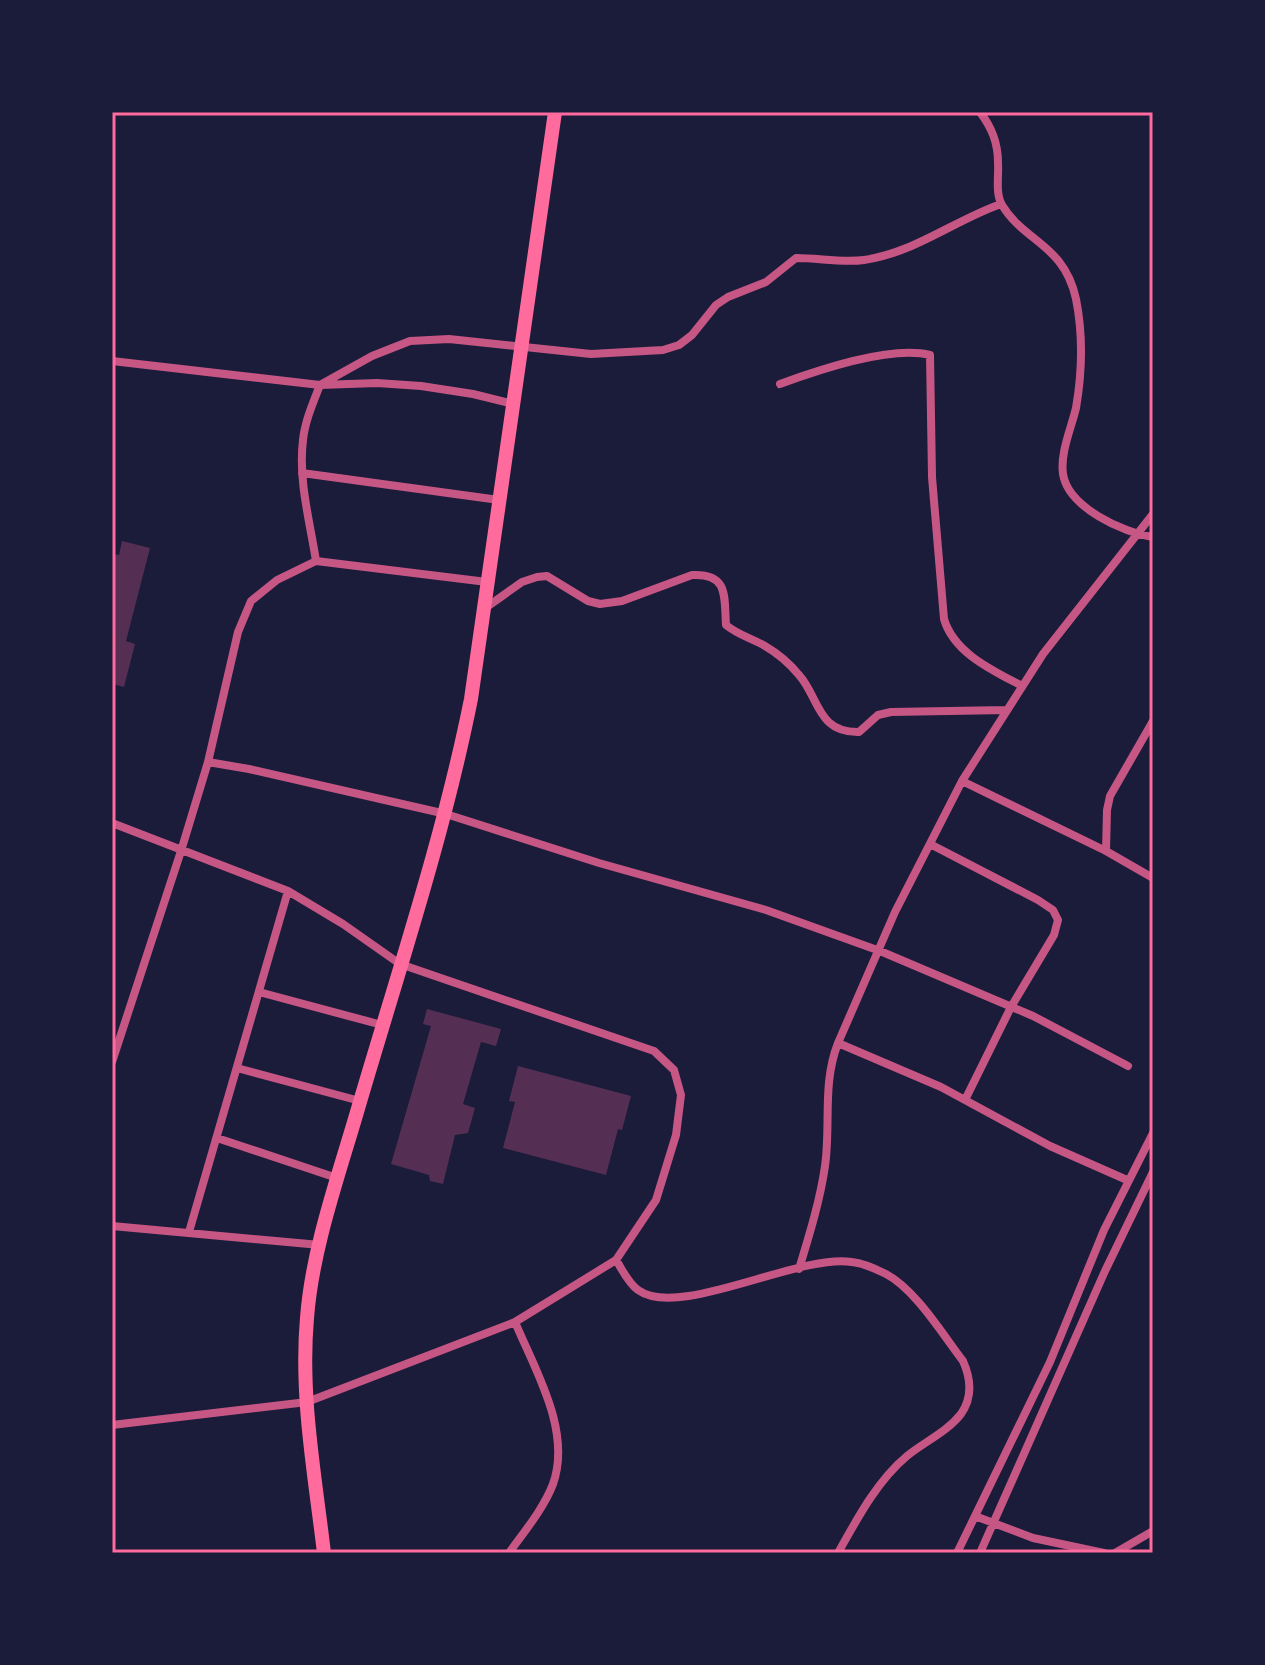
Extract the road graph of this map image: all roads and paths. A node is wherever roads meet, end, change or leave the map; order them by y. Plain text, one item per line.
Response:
1 (555, 112) edge
2 (980, 112) edge
3 (1001, 204) junction
4 (521, 347) junction
5 (112, 361) edge
6 (780, 384) dead end
7 (320, 385) junction
8 (514, 404) junction
9 (302, 473) junction
10 (499, 500) junction
11 (1153, 514) edge
12 (1138, 535) junction
13 (1153, 537) edge
14 (316, 561) junction
15 (487, 582) junction
16 (484, 610) junction
17 (1022, 686) junction
18 (1006, 710) junction
19 (1153, 721) edge
20 (208, 762) junction
21 (962, 781) junction
22 (446, 814) junction
23 (112, 823) edge
24 (930, 844) junction
25 (181, 851) junction
26 (1106, 851) junction
27 (1153, 878) edge
28 (288, 891) junction
29 (880, 951) junction
30 (400, 964) junction
31 (259, 992) junction
32 (1011, 1007) junction
33 (382, 1025) junction
34 (838, 1043) junction
35 (112, 1062) edge
36 (1128, 1066) dead end
37 (237, 1068) junction
38 (965, 1100) junction
39 (360, 1101) junction
40 (1153, 1133) edge
41 (217, 1138) junction
42 (1153, 1172) edge
43 (337, 1178) junction
44 (1127, 1180) junction
45 (112, 1226) edge
46 (189, 1232) junction
47 (321, 1245) junction
48 (616, 1260) junction
49 (799, 1269) junction
50 (515, 1322) junction
51 (1050, 1362) junction
52 (1064, 1367) junction
53 (307, 1402) junction
54 (112, 1425) edge
55 (975, 1516) junction
56 (993, 1524) junction
57 (1153, 1531) edge
58 (324, 1553) edge
59 (509, 1553) edge
60 (838, 1553) edge
61 (957, 1553) edge
62 (980, 1553) edge
63 (1104, 1553) edge
64 (1115, 1553) edge

1 - 4 main road
2 - 3 street
3 - 4 street
3 - 12 street
4 - 7 street
4 - 8 main road
5 - 7 street
6 - 17 street
7 - 8 street
7 - 9 street
8 - 10 main road
9 - 10 street
9 - 14 street
10 - 15 main road
11 - 12 street
12 - 13 street
12 - 17 street
14 - 15 street
14 - 20 street
15 - 16 main road
16 - 18 street
16 - 22 main road
17 - 18 street
18 - 21 street
19 - 26 street
20 - 22 street
20 - 25 street
21 - 24 street
21 - 26 street
22 - 29 street
22 - 30 main road
23 - 25 street
24 - 29 street
24 - 32 street
25 - 28 street
25 - 35 street
26 - 27 street
28 - 30 street
28 - 31 street
29 - 32 street
29 - 34 street
30 - 33 main road
30 - 48 street
31 - 33 street
31 - 37 street
32 - 36 street
32 - 38 street
33 - 39 main road
34 - 38 street
34 - 49 street
37 - 39 street
37 - 41 street
38 - 44 street
39 - 43 main road
40 - 44 street
41 - 43 street
41 - 46 street
42 - 52 street
43 - 47 main road
44 - 51 street
45 - 46 street
46 - 47 street
47 - 53 main road
48 - 49 street
48 - 50 street
49 - 60 street
50 - 53 street
50 - 59 street
51 - 52 street
51 - 55 street
52 - 56 street
53 - 54 street
53 - 58 main road
55 - 56 street
55 - 61 street
56 - 62 street
56 - 63 street
57 - 64 street

